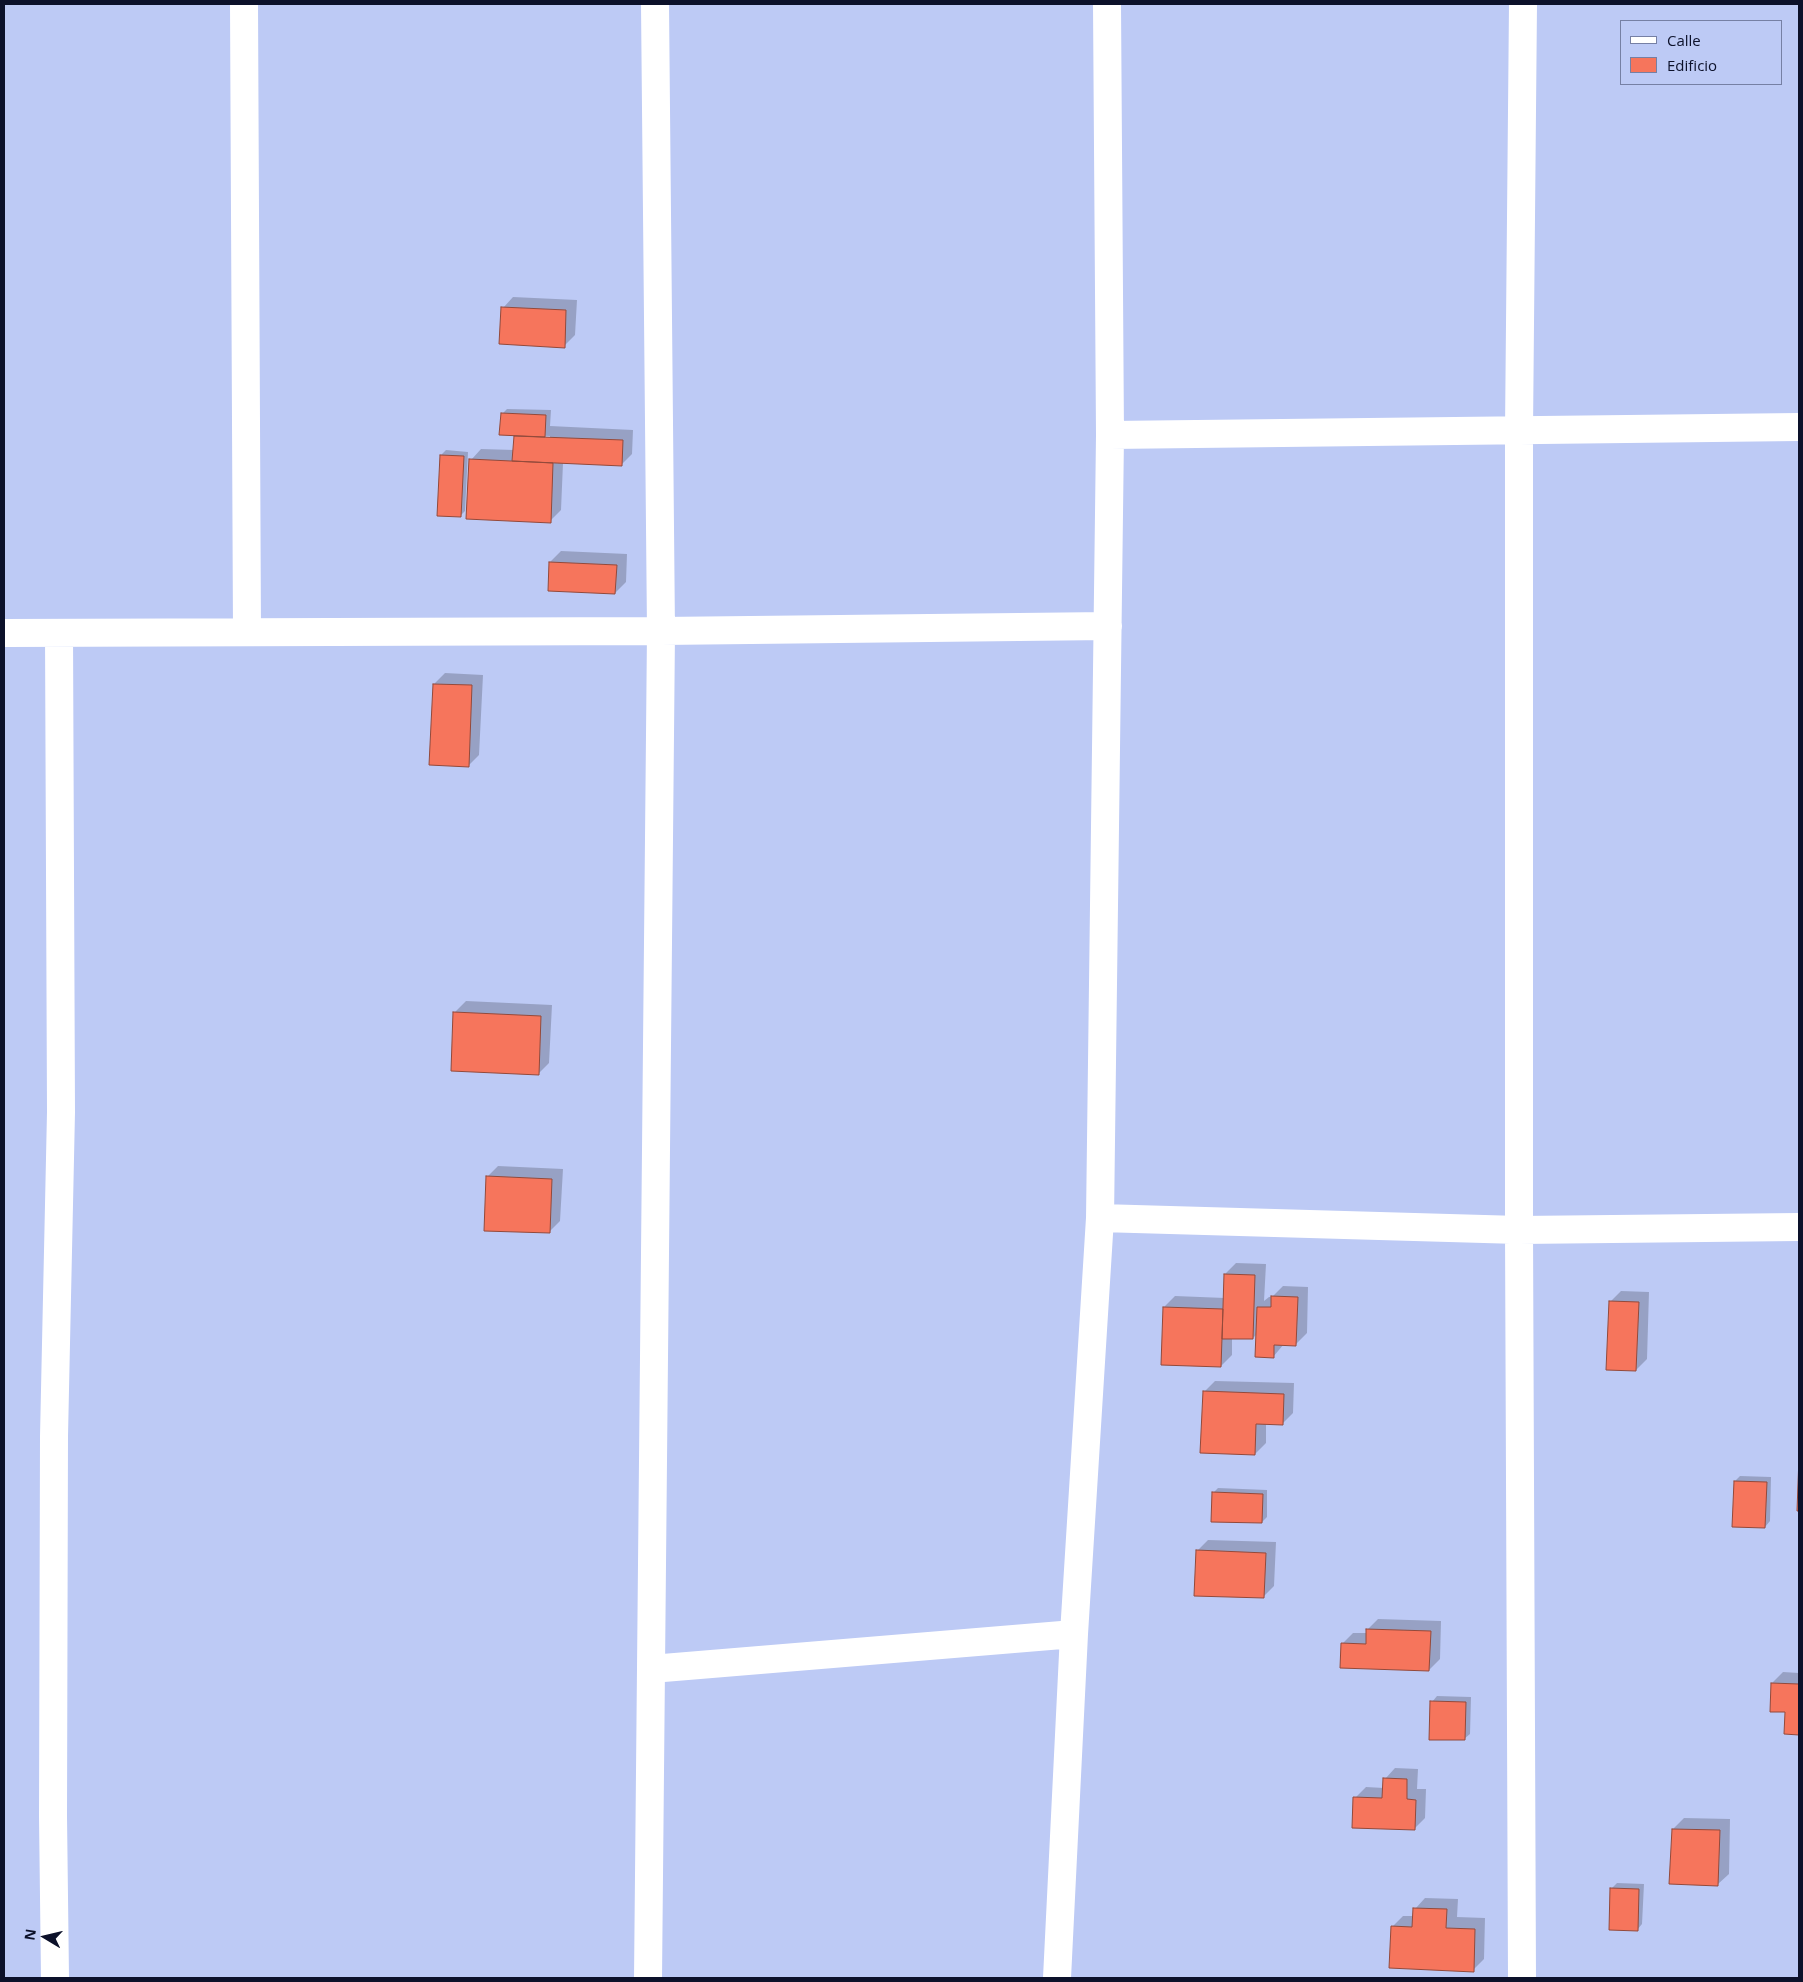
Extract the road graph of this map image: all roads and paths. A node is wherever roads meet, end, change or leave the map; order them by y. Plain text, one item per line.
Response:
1 (244, 4) edge
2 (655, 4) edge
3 (1107, 4) edge
4 (1522, 4) edge
5 (1799, 427) edge
6 (1519, 430) junction
7 (1110, 434) junction
8 (1108, 626) junction
9 (661, 631) junction
10 (247, 632) junction
11 (4, 633) edge
12 (59, 633) junction
13 (1100, 1218) junction
14 (1799, 1227) edge
15 (1519, 1230) junction
16 (1074, 1634) junction
17 (651, 1670) junction
18 (55, 1978) edge
19 (648, 1978) edge
20 (1057, 1978) edge
21 (1522, 1978) edge

1 - 10 street
2 - 9 street
3 - 7 street
4 - 6 street
5 - 6 street
6 - 7 street
6 - 15 street
7 - 8 street
8 - 9 street
8 - 13 street
9 - 10 street
9 - 17 street
10 - 12 street
11 - 12 street
12 - 18 street
13 - 15 street
13 - 16 street
14 - 15 street
15 - 21 street
16 - 17 street
16 - 20 street
17 - 19 street

